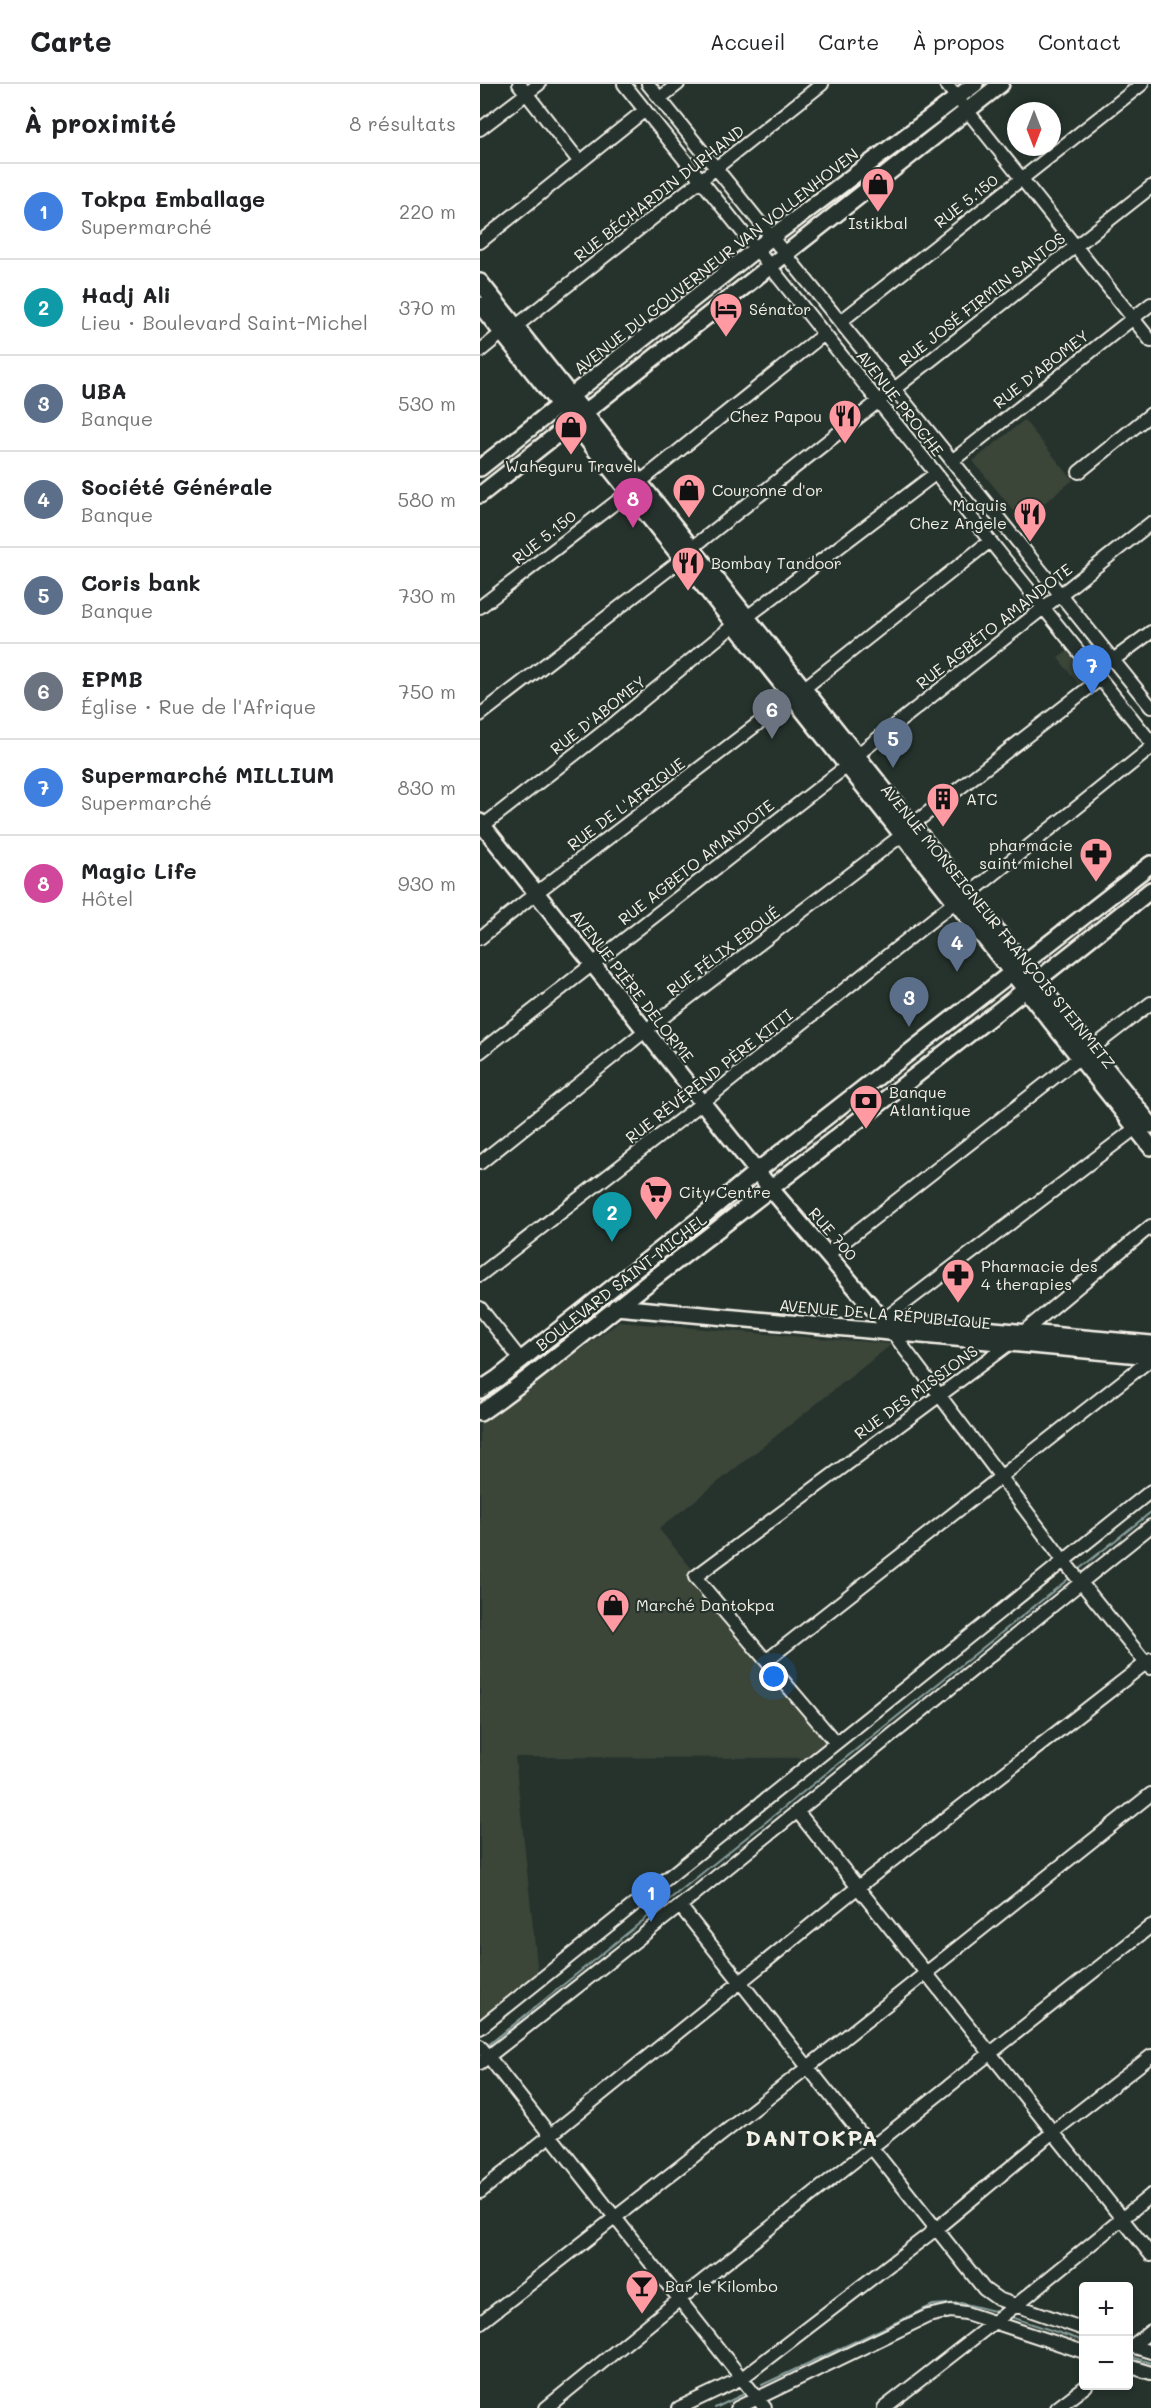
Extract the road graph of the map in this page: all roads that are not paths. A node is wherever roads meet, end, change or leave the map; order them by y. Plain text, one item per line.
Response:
1 (539, 84) edge
2 (624, 84) edge
3 (648, 84) edge
4 (678, 84) edge
5 (822, 84) edge
6 (946, 84) edge
7 (975, 84) edge
8 (1001, 84) edge
9 (1142, 84) edge
10 (523, 89) edge
11 (660, 98) junction
12 (958, 98) junction
13 (645, 110) junction
14 (969, 111) junction
15 (480, 129) edge
16 (579, 161) junction
17 (716, 168) junction
18 (1022, 178) junction
19 (702, 181) junction
20 (1151, 187) edge
21 (772, 238) junction
22 (480, 243) edge
23 (1076, 246) junction
24 (756, 249) junction
25 (786, 255) junction
26 (770, 266) junction
27 (480, 282) edge
28 (1151, 304) edge
29 (480, 305) edge
30 (1133, 318) junction
31 (840, 322) junction
32 (509, 330) junction
33 (824, 334) junction
34 (1151, 341) edge
35 (480, 351) edge
36 (894, 389) junction
37 (566, 401) junction
38 (878, 402) junction
39 (1151, 414) edge
40 (578, 417) junction
41 (952, 461) junction
42 (480, 468) edge
43 (1079, 472) dead end
44 (935, 474) junction
45 (634, 487) junction
46 (480, 495) edge
47 (1151, 524) edge
48 (990, 541) junction
49 (687, 553) junction
50 (1060, 595) junction
51 (480, 607) edge
52 (1044, 608) junction
53 (741, 621) junction
54 (1151, 632) edge
55 (1113, 660) junction
56 (1100, 679) junction
57 (798, 693) junction
58 (1151, 707) edge
59 (480, 715) edge
60 (1151, 742) edge
61 (1151, 748) edge
62 (852, 760) junction
63 (481, 825) edge
64 (907, 830) junction
65 (1151, 864) edge
66 (1151, 890) edge
67 (536, 893) junction
68 (962, 898) junction
69 (480, 938) edge
70 (592, 964) junction
71 (1018, 969) junction
72 (1031, 986) junction
73 (1151, 1003) edge
74 (645, 1031) junction
75 (480, 1052) edge
76 (1085, 1053) junction
77 (702, 1103) junction
78 (1146, 1122) edge
79 (1151, 1147) edge
80 (480, 1163) edge
81 (757, 1171) junction
82 (771, 1189) junction
83 (1151, 1226) edge
84 (827, 1255) junction
85 (480, 1275) edge
86 (616, 1307) junction
87 (480, 1308) edge
88 (888, 1326) junction
89 (1023, 1333) junction
90 (1010, 1343) junction
91 (1151, 1344) edge
92 (1151, 1357) edge
93 (520, 1360) junction
94 (480, 1390) edge
95 (938, 1395) junction
96 (480, 1413) edge
97 (1000, 1476) junction
98 (1151, 1491) edge
99 (1151, 1526) edge
100 (1065, 1562) junction
101 (1079, 1580) junction
102 (767, 1660) junction
103 (1149, 1663) edge
104 (836, 1743) junction
105 (1151, 1794) edge
106 (797, 1811) junction
107 (858, 1887) junction
108 (680, 1906) junction
109 (1151, 1926) edge
110 (926, 1972) junction
111 (740, 1981) junction
112 (480, 2028) edge
113 (480, 2046) edge
114 (991, 2054) junction
115 (1151, 2056) edge
116 (484, 2060) edge
117 (807, 2067) junction
118 (1053, 2132) junction
119 (549, 2134) junction
120 (872, 2149) junction
121 (480, 2192) edge
122 (1151, 2195) edge
123 (615, 2217) junction
124 (1122, 2218) junction
125 (936, 2229) junction
126 (1151, 2255) edge
127 (680, 2299) junction
128 (1013, 2307) junction
129 (994, 2322) junction
130 (480, 2323) edge
131 (1079, 2329) edge
132 (1151, 2331) edge
133 (1133, 2343) edge
134 (1133, 2346) edge
135 (1079, 2351) edge
136 (1151, 2352) edge
137 (1133, 2368) edge
138 (1151, 2373) edge
139 (742, 2378) junction
140 (1082, 2390) edge
141 (757, 2397) junction
142 (1073, 2403) edge
143 (546, 2408) edge
144 (679, 2408) edge
145 (737, 2408) edge
146 (765, 2408) edge
147 (884, 2408) edge
148 (1057, 2408) edge

1 - 10 street
2 - 13 street, AVENUE PROCHE
3 - 11 street, AVENUE PROCHE
4 - 11 street
5 - 17 street, RUE BÉCHARDIN DURHAND
6 - 12 street
7 - 12 main road, AVENUE DU GOUVERNEUR VAN VOLLENHOVEN
8 - 14 main road
9 - 18 street, RUE 5.150
10 - 15 street
10 - 16 street
11 - 17 street, AVENUE PROCHE
12 - 14 street
12 - 21 main road, AVENUE DU GOUVERNEUR VAN VOLLENHOVEN
13 - 16 street
13 - 19 street, AVENUE PROCHE
14 - 18 street
14 - 25 main road
16 - 22 street
17 - 19 street, RUE BÉCHARDIN DURHAND
17 - 21 street, AVENUE PROCHE
18 - 23 street
18 - 31 street, RUE 5.150
19 - 24 street, AVENUE PROCHE
19 - 32 street, RUE BÉCHARDIN DURHAND
20 - 23 street, RUE JOSÉ FIRMIN SANTOS
21 - 24 main road, AVENUE DU GOUVERNEUR VAN VOLLENHOVEN
21 - 25 street, AVENUE PROCHE
23 - 30 street
23 - 36 street, RUE JOSÉ FIRMIN SANTOS
24 - 26 street, AVENUE PROCHE
24 - 37 main road, AVENUE DU GOUVERNEUR VAN VOLLENHOVEN
25 - 26 main road
25 - 31 street, AVENUE PROCHE
26 - 33 street, AVENUE PROCHE
26 - 40 main road
27 - 32 main road, AVENUE MONSEIGNEUR FRANÇOIS STEINMETZ
28 - 30 street, RUE D'ABOMEY
29 - 32 main road, AVENUE MONSEIGNEUR FRANÇOIS STEINMETZ
30 - 34 street
30 - 41 street, RUE D'ABOMEY
31 - 36 street, AVENUE PROCHE
32 - 35 street, RUE BÉCHARDIN DURHAND
32 - 37 main road, AVENUE MONSEIGNEUR FRANÇOIS STEINMETZ
33 - 38 street, AVENUE PROCHE
33 - 45 street, RUE 5.150
36 - 38 street, RUE JOSÉ FIRMIN SANTOS
36 - 41 street, AVENUE PROCHE
37 - 40 main road, AVENUE MONSEIGNEUR FRANÇOIS STEINMETZ
37 - 42 main road, AVENUE DU GOUVERNEUR VAN VOLLENHOVEN
38 - 44 street, AVENUE PROCHE
38 - 49 street, RUE JOSÉ FIRMIN SANTOS
39 - 43 street
40 - 45 main road, AVENUE MONSEIGNEUR FRANÇOIS STEINMETZ
40 - 46 main road
41 - 50 street, AVENUE PROCHE
44 - 48 street, AVENUE PROCHE
44 - 53 street, RUE D'ABOMEY
45 - 49 main road, AVENUE MONSEIGNEUR FRANÇOIS STEINMETZ
45 - 51 street, RUE 5.150
47 - 50 street, RUE AGBÉTO AMANDOTE
48 - 52 street, AVENUE PROCHE
48 - 57 street, RUE DE L'AFRIQUE
49 - 53 main road, AVENUE MONSEIGNEUR FRANÇOIS STEINMETZ
49 - 59 street, RUE JOSÉ FIRMIN SANTOS
50 - 52 street, RUE AGBÉTO AMANDOTE
50 - 55 street, AVENUE PROCHE
52 - 56 street, AVENUE PROCHE
52 - 62 street, RUE AGBÉTO AMANDOTE
53 - 57 main road, AVENUE MONSEIGNEUR FRANÇOIS STEINMETZ
53 - 63 street, RUE D'ABOMEY
54 - 55 street
55 - 58 street, AVENUE PROCHE
56 - 60 street, AVENUE PROCHE
56 - 64 street, RUE FÉLIX EBOUÉ
57 - 62 main road, AVENUE MONSEIGNEUR FRANÇOIS STEINMETZ
57 - 67 street, RUE DE L'AFRIQUE
61 - 68 street, RUE RÉVÉREND PÈRE KITTI
62 - 64 main road, AVENUE MONSEIGNEUR FRANÇOIS STEINMETZ
62 - 70 street, RUE AGBETO AMANDOTE
63 - 67 main road, AVENUE PIÈRE DELORME
64 - 68 main road, AVENUE MONSEIGNEUR FRANÇOIS STEINMETZ
64 - 74 street, RUE FÉLIX EBOUÉ
65 - 71 main road, BOULEVARD SAINT-MICHEL
66 - 72 main road, BOULEVARD SAINT-MICHEL
67 - 69 street, RUE DE L'AFRIQUE
67 - 70 main road, AVENUE PIÈRE DELORME
68 - 71 main road, AVENUE MONSEIGNEUR FRANÇOIS STEINMETZ
68 - 77 street, RUE RÉVÉREND PÈRE KITTI
70 - 74 main road, AVENUE PIÈRE DELORME
70 - 75 street, RUE AGBETO AMANDOTE
71 - 72 main road, AVENUE MONSEIGNEUR FRANÇOIS STEINMETZ
71 - 81 main road, BOULEVARD SAINT-MICHEL
72 - 76 main road, AVENUE MONSEIGNEUR FRANÇOIS STEINMETZ
72 - 82 main road, BOULEVARD SAINT-MICHEL
73 - 76 street
74 - 77 main road, AVENUE PIÈRE DELORME
74 - 80 street, RUE FÉLIX EBOUÉ
76 - 78 main road, AVENUE MONSEIGNEUR FRANÇOIS STEINMETZ
76 - 84 street
77 - 81 main road, AVENUE PIÈRE DELORME
77 - 85 street, RUE RÉVÉREND PÈRE KITTI
78 - 79 main road, AVENUE MONSEIGNEUR FRANÇOIS STEINMETZ
78 - 88 street
81 - 82 main road, RUE 700
81 - 93 main road, BOULEVARD SAINT-MICHEL
82 - 84 main road, RUE 700
82 - 86 main road, BOULEVARD SAINT-MICHEL
83 - 89 street, RUE DES MISSIONS
84 - 88 main road, RUE 700
86 - 88 main road, AVENUE DE LA RÉPUBLIQUE
86 - 96 main road, BOULEVARD SAINT-MICHEL
87 - 93 street
88 - 89 main road, AVENUE DE LA RÉPUBLIQUE
88 - 90 main road, AVENUE DE LA RÉPUBLIQUE
88 - 95 street
89 - 90 street, RUE DES MISSIONS
89 - 91 main road, AVENUE DE LA RÉPUBLIQUE
90 - 92 main road, AVENUE DE LA RÉPUBLIQUE
90 - 95 street, RUE DES MISSIONS
92 - 97 street
93 - 94 main road, BOULEVARD SAINT-MICHEL
95 - 97 street
95 - 102 street, RUE DES MISSIONS
97 - 100 street
97 - 102 street
98 - 100 street
99 - 101 street
100 - 101 street
100 - 104 street
101 - 103 street
101 - 106 street
102 - 104 street
103 - 107 street
104 - 112 street
105 - 110 street
106 - 107 street
106 - 108 street
107 - 110 street
107 - 111 street
108 - 111 street
108 - 116 street
109 - 114 street
110 - 114 street
110 - 117 street
111 - 117 street
111 - 119 street
113 - 116 street
114 - 118 street
114 - 120 street
115 - 118 street
116 - 119 street
117 - 120 street
117 - 123 street
118 - 124 street
118 - 125 street
119 - 121 street
119 - 123 street
120 - 125 street
120 - 127 street
122 - 124 street
123 - 127 street
123 - 130 street
124 - 126 street
124 - 128 street
125 - 128 street
125 - 139 street
127 - 139 street
127 - 143 street
128 - 129 street
128 - 131 street
129 - 135 street
129 - 141 street
129 - 147 street
132 - 133 street
134 - 136 street
137 - 138 street
139 - 141 street
139 - 144 street
140 - 142 street
141 - 145 street
141 - 146 street
142 - 148 street

